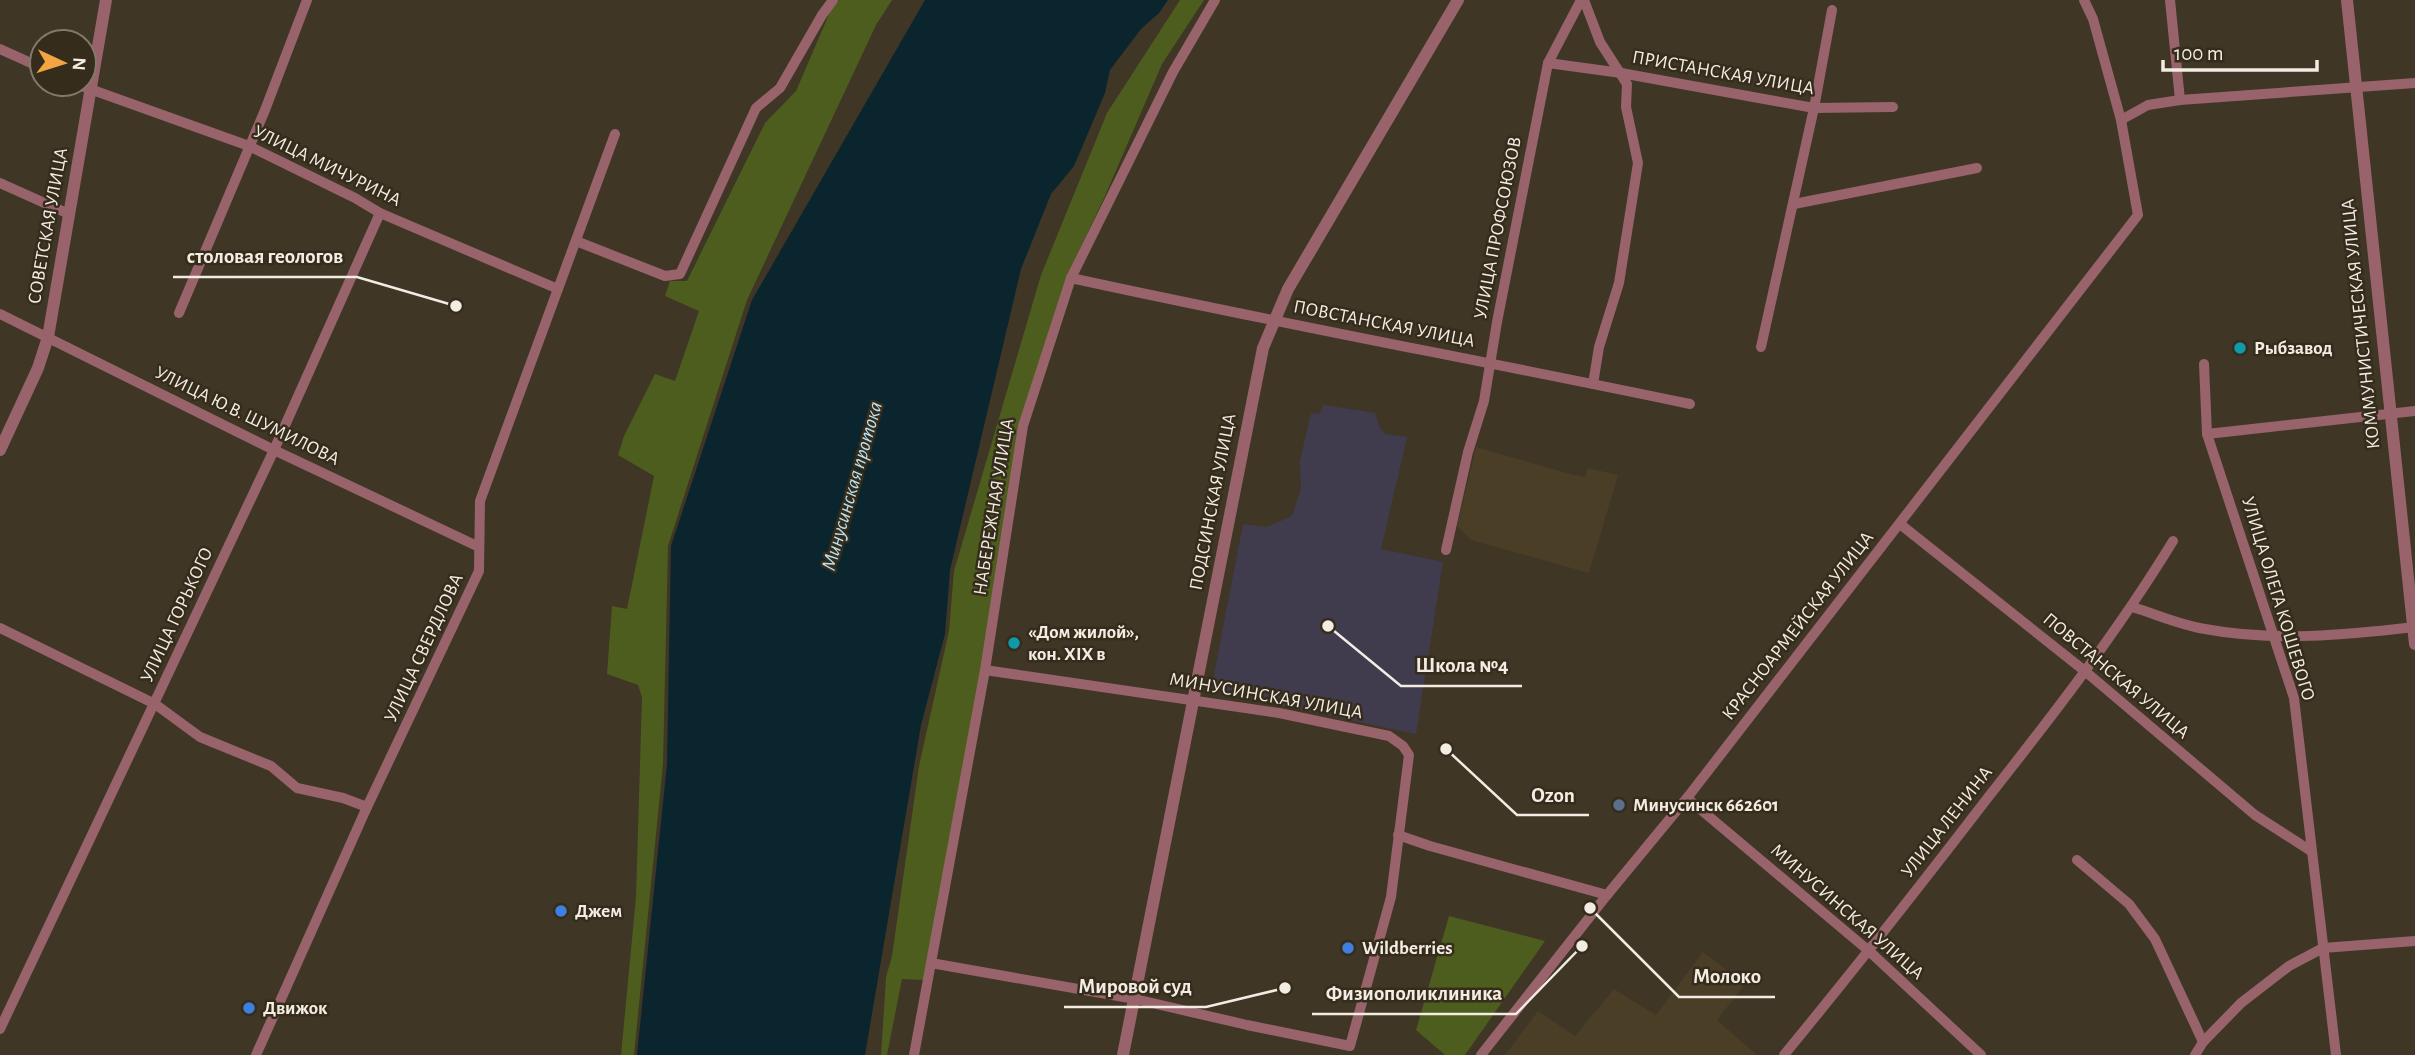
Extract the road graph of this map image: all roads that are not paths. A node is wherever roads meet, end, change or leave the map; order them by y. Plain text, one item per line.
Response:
1 (106, 0) edge
2 (307, 0) edge
3 (833, 0) edge
4 (1215, 0) edge
5 (1458, 0) edge
6 (1583, 0) edge
7 (2084, 0) edge
8 (2169, 0) edge
9 (2347, 0) edge
10 (1832, 10) dead end
11 (0, 49) edge
12 (98, 49) edge
13 (28, 62) edge
14 (1548, 63) junction
15 (1621, 73) junction
16 (2415, 83) edge
17 (2356, 87) junction
18 (98, 93) edge
19 (90, 98) edge
20 (2180, 100) junction
21 (1893, 107) dead end
22 (1814, 108) junction
23 (2121, 120) junction
24 (615, 134) dead end
25 (249, 146) junction
26 (1978, 168) dead end
27 (0, 183) edge
28 (1794, 204) junction
29 (69, 214) junction
30 (380, 214) junction
31 (576, 242) junction
32 (1071, 278) junction
33 (558, 289) junction
34 (179, 313) dead end
35 (0, 314) edge
36 (1274, 322) junction
37 (48, 337) junction
38 (1761, 347) dead end
39 (1492, 362) junction
40 (2204, 364) dead end
41 (1593, 384) junction
42 (1690, 404) dead end
43 (2415, 411) edge
44 (2390, 413) junction
45 (2207, 434) junction
46 (0, 450) edge
47 (274, 450) junction
48 (1900, 524) junction
49 (2173, 541) dead end
50 (479, 547) junction
51 (1446, 550) dead end
52 (2132, 607) junction
53 (2414, 627) edge
54 (0, 628) edge
55 (2273, 635) junction
56 (2415, 644) edge
57 (985, 670) junction
58 (2086, 672) junction
59 (1193, 700) junction
60 (155, 704) junction
61 (1687, 798) junction
62 (367, 807) junction
63 (1398, 835) junction
64 (2311, 851) junction
65 (2077, 860) dead end
66 (1607, 895) junction
67 (2415, 941) edge
68 (2323, 948) junction
69 (1869, 951) junction
70 (932, 963) junction
71 (1135, 999) junction
72 (0, 1029) edge
73 (2203, 1042) junction
74 (256, 1055) edge
75 (915, 1055) edge
76 (1123, 1055) edge
77 (1481, 1055) edge
78 (1784, 1055) edge
79 (1981, 1055) edge
80 (2195, 1055) edge
81 (2336, 1055) edge

1 - 12 street, СОВЕТСКАЯ УЛИЦА
2 - 25 street
3 - 31 street
4 - 32 street, НАБЕРЕЖНАЯ УЛИЦА
5 - 36 street, ПОДСИНСКАЯ УЛИЦА
6 - 14 street, УЛИЦА ПРОФСОЮЗОВ
6 - 15 street
7 - 23 street
8 - 20 street
9 - 17 street, КОММУНИСТИЧЕСКАЯ УЛИЦА
10 - 22 street
11 - 13 street
14 - 15 street, ПРИСТАНСКАЯ УЛИЦА
14 - 39 street, УЛИЦА ПРОФСОЮЗОВ
15 - 22 street, ПРИСТАНСКАЯ УЛИЦА
15 - 41 street
16 - 17 street
17 - 20 street
17 - 44 street, КОММУНИСТИЧЕСКАЯ УЛИЦА
18 - 25 street, УЛИЦА МИЧУРИНА
19 - 29 street, СОВЕТСКАЯ УЛИЦА
20 - 23 street
21 - 22 street, ПРИСТАНСКАЯ УЛИЦА
22 - 28 street
23 - 48 street, КРАСНОАРМЕЙСКАЯ УЛИЦА
24 - 31 street, УЛИЦА СВЕРДЛОВА
25 - 30 street, УЛИЦА МИЧУРИНА
25 - 34 street
26 - 28 street
27 - 29 street
28 - 38 street
29 - 37 street, СОВЕТСКАЯ УЛИЦА
30 - 33 street, УЛИЦА МИЧУРИНА
30 - 47 street, УЛИЦА ГОРЬКОГО
31 - 33 street, УЛИЦА СВЕРДЛОВА
32 - 36 street, ПОВСТАНСКАЯ УЛИЦА
32 - 57 street, НАБЕРЕЖНАЯ УЛИЦА
33 - 50 street, УЛИЦА СВЕРДЛОВА
35 - 37 street, УЛИЦА Ю.В. ШУМИЛОВА
36 - 39 street, ПОВСТАНСКАЯ УЛИЦА
36 - 59 street, ПОДСИНСКАЯ УЛИЦА
37 - 46 street, СОВЕТСКАЯ УЛИЦА
37 - 47 street, УЛИЦА Ю.В. ШУМИЛОВА
39 - 41 street, ПОВСТАНСКАЯ УЛИЦА
39 - 51 street, УЛИЦА ПРОФСОЮЗОВ
40 - 45 street, УЛИЦА ОЛЕГА КОШЕВОГО
41 - 42 street, ПОВСТАНСКАЯ УЛИЦА
43 - 44 street
44 - 45 street
44 - 53 street, КОММУНИСТИЧЕСКАЯ УЛИЦА
45 - 55 street, УЛИЦА ОЛЕГА КОШЕВОГО
47 - 50 street, УЛИЦА Ю.В. ШУМИЛОВА
47 - 60 street, УЛИЦА ГОРЬКОГО
48 - 58 street, ПОВСТАНСКАЯ УЛИЦА
48 - 61 street, КРАСНОАРМЕЙСКАЯ УЛИЦА
49 - 52 street, УЛИЦА ЛЕНИНА
50 - 62 street, УЛИЦА СВЕРДЛОВА
52 - 55 street
52 - 58 street, УЛИЦА ЛЕНИНА
53 - 55 street
53 - 56 street, КОММУНИСТИЧЕСКАЯ УЛИЦА
54 - 60 street
55 - 64 street, УЛИЦА ОЛЕГА КОШЕВОГО
57 - 59 street, МИНУСИНСКАЯ УЛИЦА
57 - 70 street, НАБЕРЕЖНАЯ УЛИЦА
58 - 64 street, ПОВСТАНСКАЯ УЛИЦА
58 - 69 street, УЛИЦА ЛЕНИНА
59 - 63 street, МИНУСИНСКАЯ УЛИЦА
59 - 71 street, ПОДСИНСКАЯ УЛИЦА
60 - 62 street
60 - 72 street, УЛИЦА ГОРЬКОГО
61 - 66 street, КРАСНОАРМЕЙСКАЯ УЛИЦА
61 - 69 street, МИНУСИНСКАЯ УЛИЦА
62 - 74 street, УЛИЦА СВЕРДЛОВА
63 - 66 street
63 - 71 street
64 - 68 street, УЛИЦА ОЛЕГА КОШЕВОГО
65 - 73 street
66 - 77 street, КРАСНОАРМЕЙСКАЯ УЛИЦА
67 - 68 street
68 - 73 street
68 - 81 street, УЛИЦА ОЛЕГА КОШЕВОГО
69 - 78 street, УЛИЦА ЛЕНИНА
69 - 79 street, МИНУСИНСКАЯ УЛИЦА
70 - 71 street
70 - 75 street, НАБЕРЕЖНАЯ УЛИЦА
71 - 76 street, ПОДСИНСКАЯ УЛИЦА
73 - 80 street

